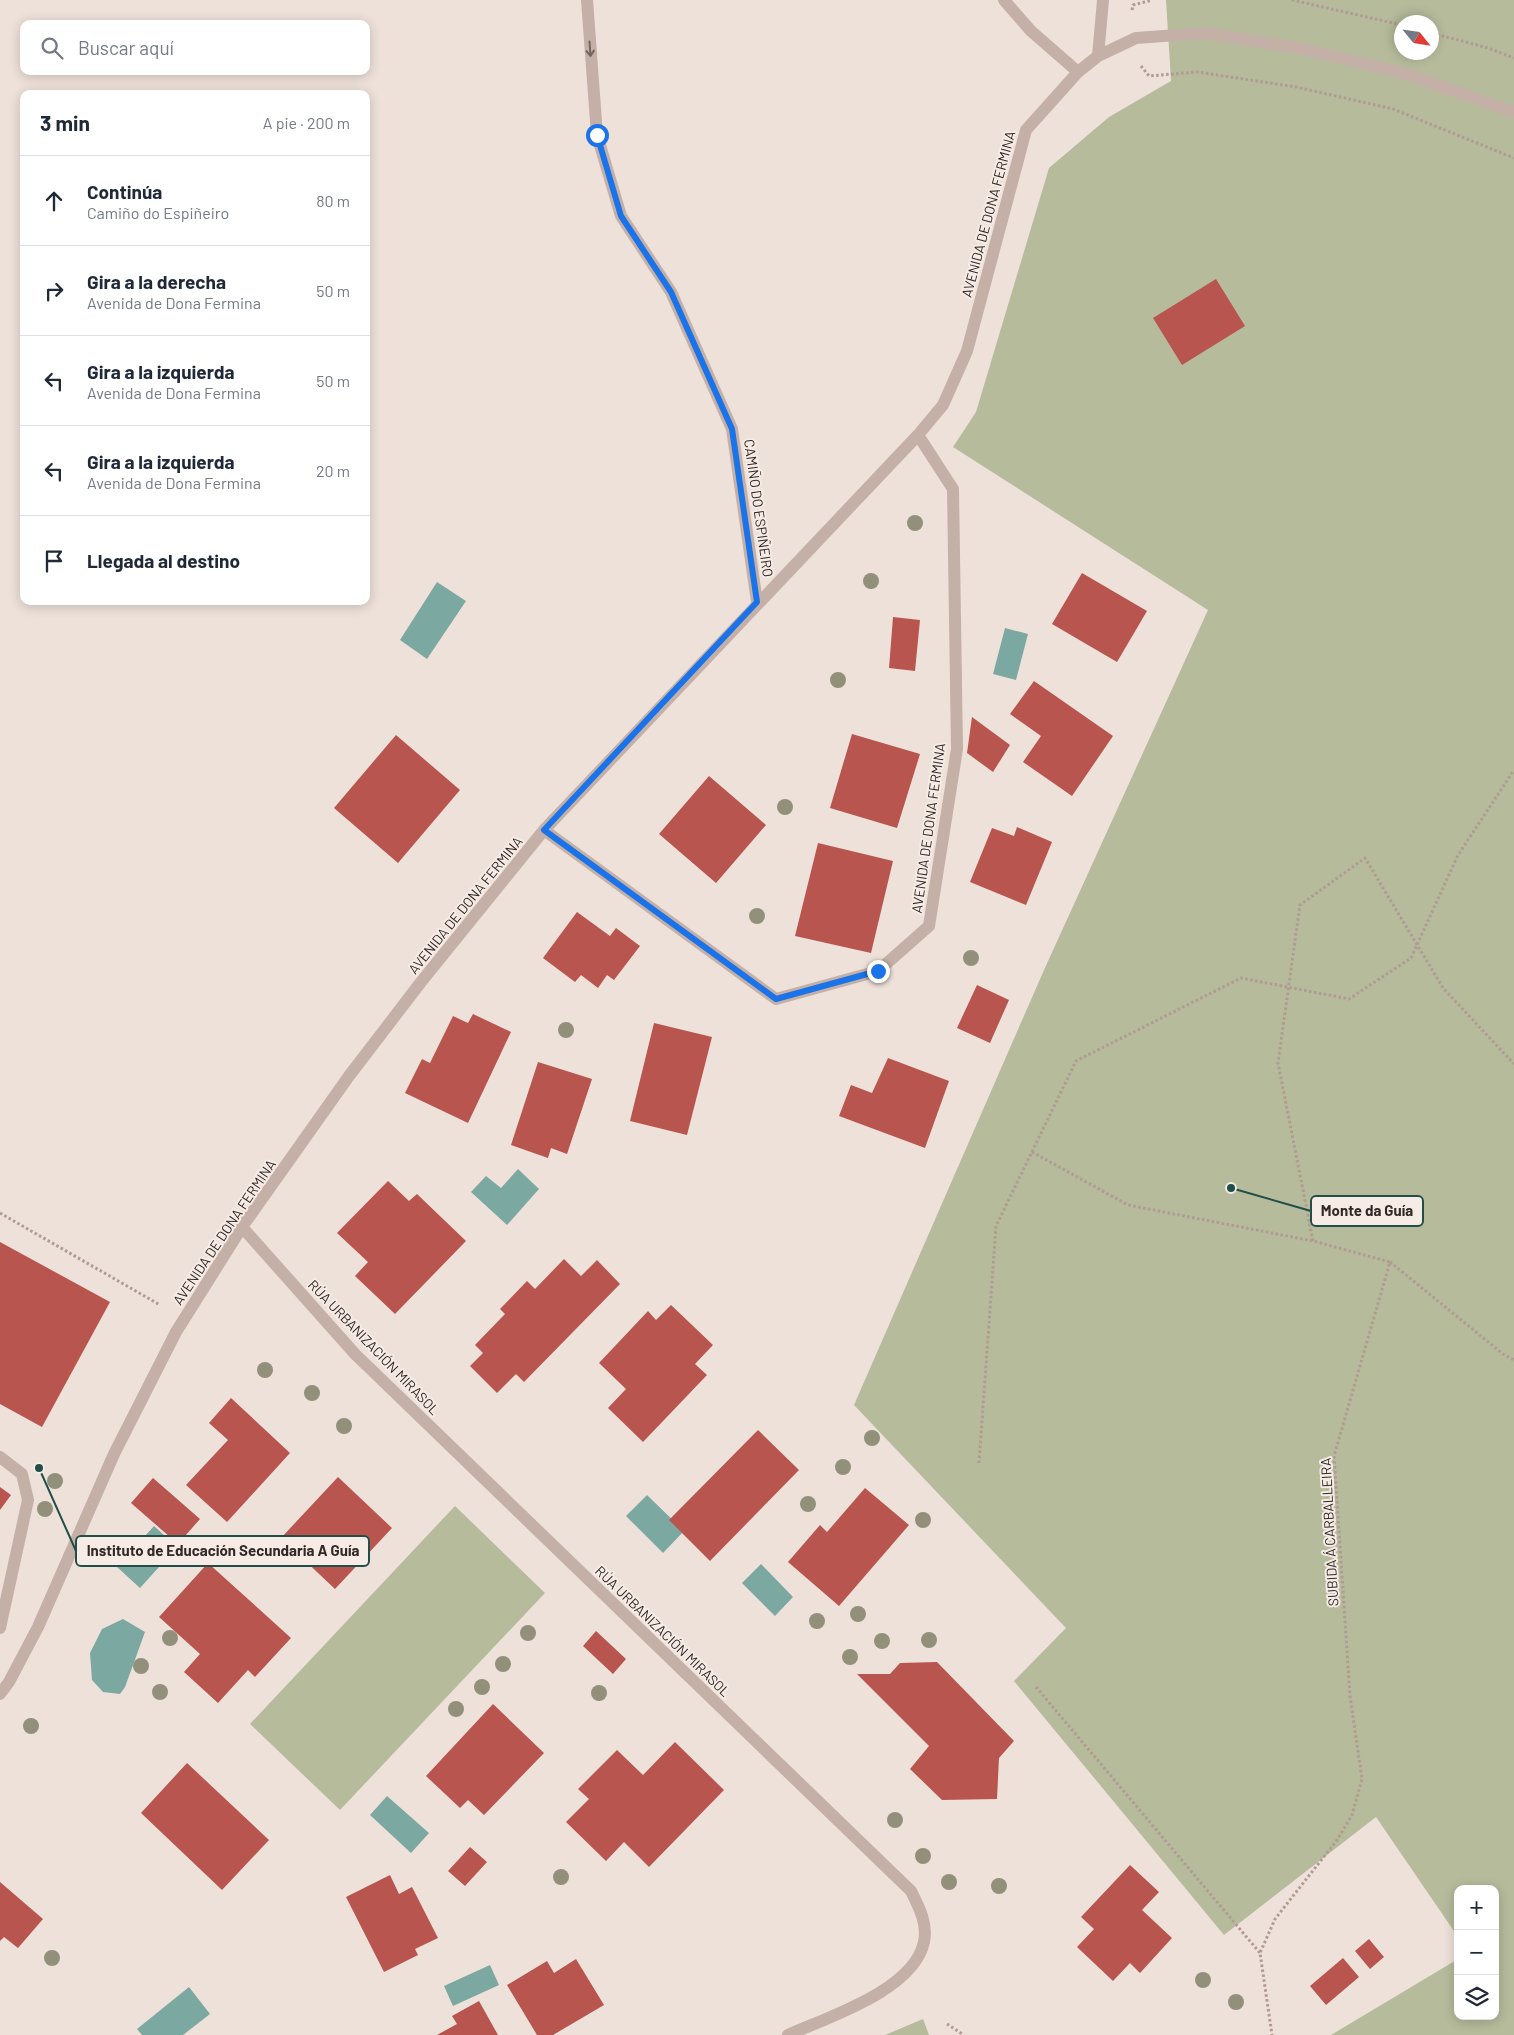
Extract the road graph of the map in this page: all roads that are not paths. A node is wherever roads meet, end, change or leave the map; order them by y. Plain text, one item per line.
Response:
1 (587, 0) edge
2 (1004, 0) edge
3 (1102, 0) edge
4 (1098, 56) junction
5 (1078, 72) junction
6 (1514, 112) edge
7 (918, 435) junction
8 (757, 602) junction
9 (544, 830) junction
10 (242, 1227) junction
11 (0, 1457) edge
12 (0, 1628) edge
13 (4, 1680) edge
14 (0, 1694) edge
15 (788, 2035) edge

1 -> 8 street, CAMIÑO DO ESPIÑEIRO
2 - 5 street
3 - 4 street
4 - 5 street, AVENIDA DE DONA FERMINA
4 - 6 street, AVENIDA DE DONA FERMINA
5 - 7 street, AVENIDA DE DONA FERMINA
7 - 8 street, AVENIDA DE DONA FERMINA
7 - 9 street, AVENIDA DE DONA FERMINA
8 - 9 street, AVENIDA DE DONA FERMINA
9 - 10 street, AVENIDA DE DONA FERMINA
10 - 13 street, AVENIDA DE DONA FERMINA
10 - 15 street, RÚA URBANIZACIÓN MIRASOL
11 - 12 street
13 - 14 street, AVENIDA DE DONA FERMINA

